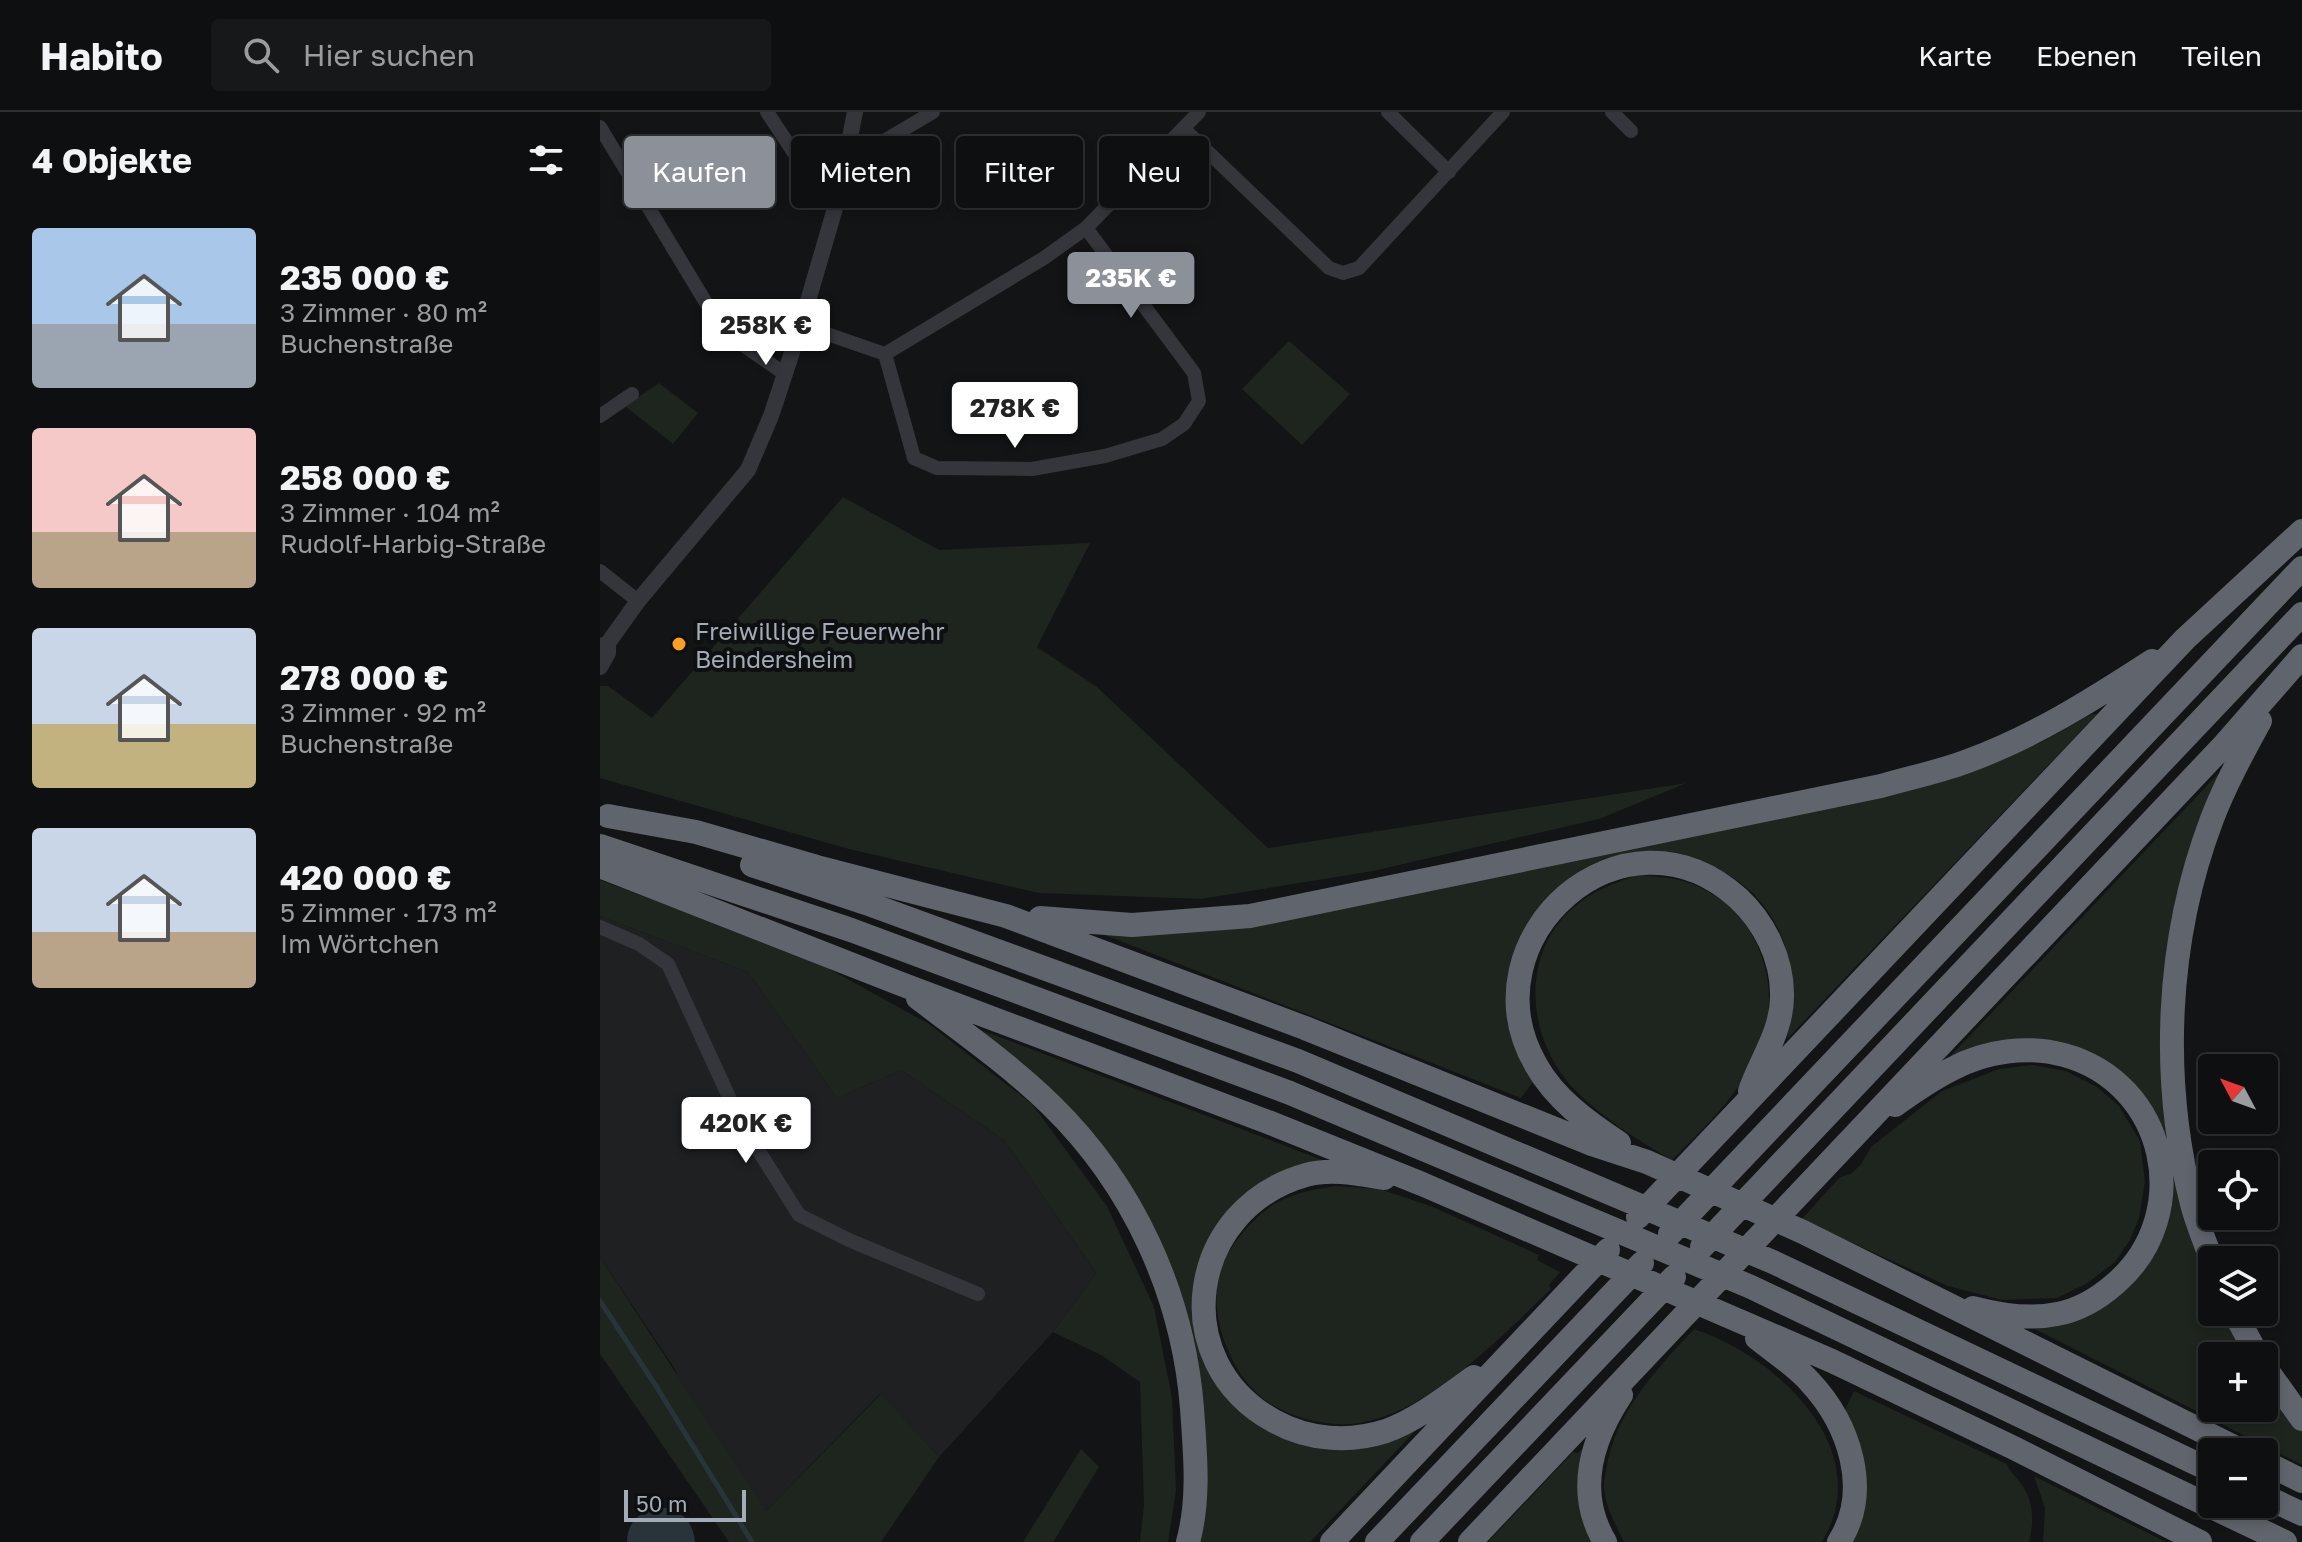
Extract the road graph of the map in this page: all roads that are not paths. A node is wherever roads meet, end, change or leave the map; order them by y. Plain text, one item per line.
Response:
1 (767, 112) edge
2 (855, 112) edge
3 (933, 112) edge
4 (1199, 112) edge
5 (1388, 112) edge
6 (1503, 112) edge
7 (1612, 112) edge
8 (600, 127) edge
9 (1183, 128) junction
10 (1631, 131) dead end
11 (851, 136) edge
12 (892, 136) edge
13 (791, 148) edge
14 (1449, 172) junction
15 (835, 208) edge
16 (1086, 228) junction
17 (801, 325) junction
18 (885, 354) junction
19 (785, 374) junction
20 (632, 394) dead end
21 (600, 416) edge
22 (2302, 531) edge
23 (2302, 568) edge
24 (600, 571) edge
25 (638, 601) junction
26 (2302, 614) edge
27 (2185, 639) junction
28 (604, 645) edge
29 (2302, 656) edge
30 (600, 667) edge
31 (2283, 680) junction
32 (604, 815) edge
33 (600, 846) edge
34 (600, 866) edge
35 (1006, 916) junction
36 (600, 927) edge
37 (901, 984) junction
38 (1745, 1104) junction
39 (1858, 1130) junction
40 (1647, 1162) junction
41 (1422, 1184) junction
42 (2207, 1246) edge
43 (978, 1294) dead end
44 (1925, 1294) junction
45 (1728, 1316) junction
46 (1515, 1348) junction
47 (1636, 1364) junction
48 (2278, 1386) edge
49 (2302, 1419) edge
50 (2216, 1438) edge
51 (2198, 1464) edge
52 (2278, 1469) edge
53 (2302, 1481) edge
54 (2278, 1503) edge
55 (2302, 1514) edge
56 (1188, 1542) edge
57 (1332, 1542) edge
58 (1377, 1542) edge
59 (1422, 1542) edge
60 (1470, 1542) edge
61 (1605, 1542) edge
62 (1839, 1542) edge
63 (2200, 1542) edge
64 (2285, 1542) edge

1 - 13 street
2 - 11 street
3 - 12 street
4 - 9 street
5 - 14 street
6 - 14 street
7 - 10 street
8 - 19 street
9 - 14 street
9 - 16 street
15 - 17 street
16 - 18 street
16 - 18 street
17 - 18 street
17 - 19 street
19 - 25 street
20 - 21 street
22 - 27 highway
23 - 58 highway
24 - 25 street
25 - 28 street
26 - 59 highway
27 - 35 highway
27 - 38 highway
28 - 30 street
29 - 31 highway
31 - 39 highway
31 - 42 highway
32 - 35 highway
32 - 51 highway
33 - 64 highway
34 - 37 highway
35 - 40 highway
36 - 43 street
37 - 41 highway
37 - 56 highway
38 - 40 highway
38 - 46 highway
39 - 44 highway
39 - 47 highway
40 - 44 highway
41 - 45 highway
41 - 46 highway
44 - 50 highway
45 - 62 highway
45 - 63 highway
46 - 57 highway
47 - 60 highway
47 - 61 highway
48 - 49 highway
52 - 53 highway
54 - 55 highway

